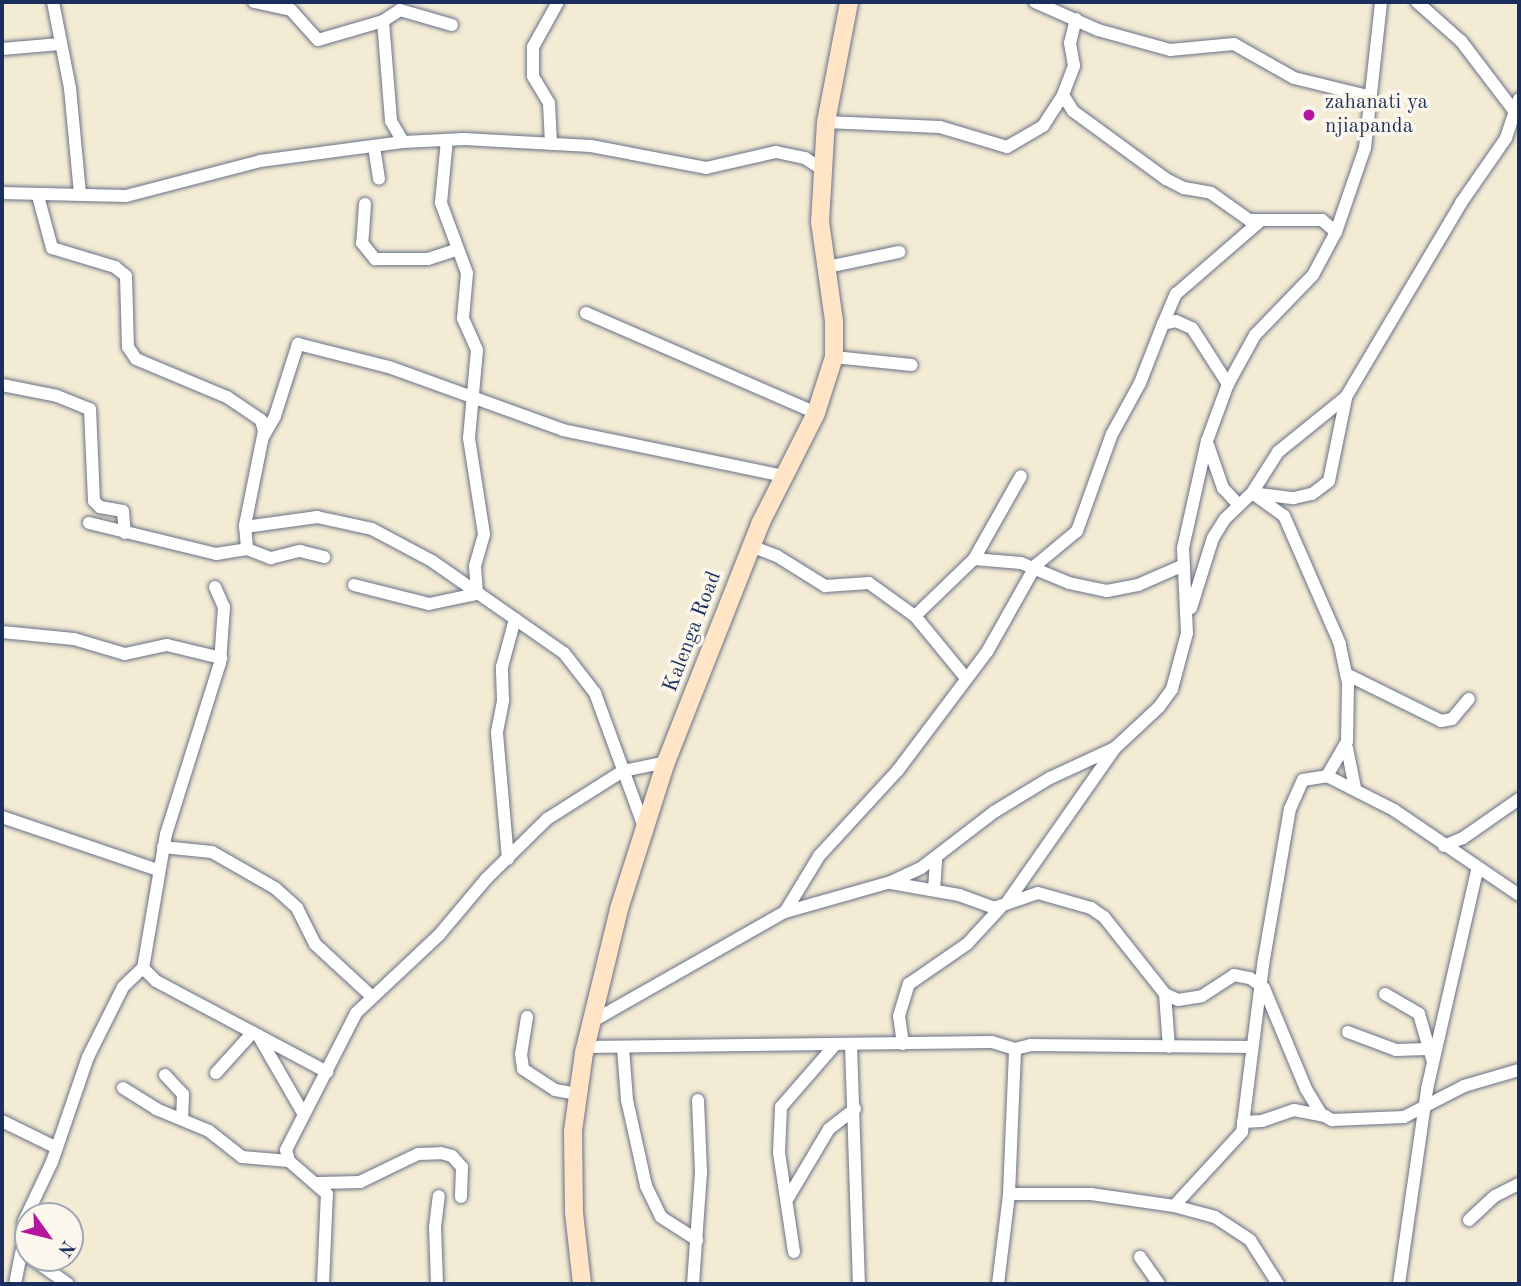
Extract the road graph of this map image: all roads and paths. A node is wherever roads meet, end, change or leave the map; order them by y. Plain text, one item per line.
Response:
1 (53, 2) edge
2 (254, 2) edge
3 (558, 2) edge
4 (849, 2) edge
5 (1035, 2) edge
6 (1381, 2) edge
7 (1416, 2) edge
8 (1435, 2) edge
9 (1431, 16) junction
10 (1076, 19) junction
11 (383, 21) junction
12 (452, 25) dead end
13 (60, 44) junction
14 (2, 49) edge
15 (1063, 95) junction
16 (1368, 96) junction
17 (1519, 99) edge
18 (1515, 113) junction
19 (826, 122) junction
20 (447, 140) junction
21 (403, 142) junction
22 (551, 144) junction
23 (374, 147) junction
24 (823, 170) junction
25 (379, 179) dead end
26 (2, 193) edge
27 (16, 194) junction
28 (80, 194) junction
29 (38, 196) junction
30 (2, 199) edge
31 (365, 204) dead end
32 (1259, 222) junction
33 (1336, 232) junction
34 (456, 250) junction
35 (899, 252) dead end
36 (828, 267) junction
37 (586, 313) dead end
38 (1163, 324) junction
39 (834, 357) junction
40 (912, 365) dead end
41 (1228, 384) junction
42 (2, 385) edge
43 (1346, 397) junction
44 (476, 398) junction
45 (816, 413) junction
46 (262, 437) junction
47 (1208, 442) junction
48 (783, 476) junction
49 (1021, 476) dead end
50 (1252, 494) junction
51 (1237, 503) junction
52 (89, 523) dead end
53 (245, 527) junction
54 (125, 533) junction
55 (751, 546) junction
56 (247, 549) junction
57 (324, 557) dead end
58 (974, 559) junction
59 (1184, 565) junction
60 (1033, 568) junction
61 (354, 585) dead end
62 (215, 587) dead end
63 (477, 594) junction
64 (1189, 613) junction
65 (915, 617) junction
66 (515, 619) junction
67 (2, 621) edge
68 (2, 632) edge
69 (15, 635) junction
70 (221, 658) junction
71 (1346, 674) junction
72 (966, 678) junction
73 (1469, 699) dead end
74 (1115, 748) junction
75 (1347, 748) junction
76 (666, 762) junction
77 (623, 771) junction
78 (1327, 776) junction
79 (1355, 788) junction
80 (1519, 799) edge
81 (2, 817) edge
82 (645, 831) junction
83 (1444, 846) junction
84 (163, 847) junction
85 (508, 859) junction
86 (936, 859) junction
87 (158, 870) junction
88 (1477, 871) junction
89 (891, 883) junction
90 (934, 890) junction
91 (1519, 895) edge
92 (1004, 904) junction
93 (785, 912) junction
94 (143, 968) junction
95 (1264, 988) junction
96 (1165, 994) junction
97 (1385, 994) dead end
98 (370, 995) junction
99 (527, 1017) dead end
100 (591, 1022) junction
101 (1348, 1032) dead end
102 (255, 1033) junction
103 (903, 1044) junction
104 (851, 1045) junction
105 (834, 1046) junction
106 (585, 1047) junction
107 (1169, 1047) junction
108 (1251, 1047) junction
109 (623, 1048) junction
110 (1015, 1049) junction
111 (1427, 1049) junction
112 (1433, 1062) junction
113 (1519, 1070) edge
114 (327, 1072) junction
115 (216, 1073) dead end
116 (165, 1075) dead end
117 (123, 1088) dead end
118 (578, 1094) junction
119 (698, 1100) dead end
120 (1424, 1108) junction
121 (855, 1110) junction
122 (303, 1113) junction
123 (1325, 1116) junction
124 (182, 1119) junction
125 (2, 1121) edge
126 (1242, 1122) junction
127 (57, 1148) junction
128 (289, 1161) junction
129 (318, 1183) junction
130 (1519, 1184) edge
131 (1009, 1194) junction
132 (439, 1196) dead end
133 (461, 1197) dead end
134 (788, 1198) junction
135 (31, 1202) edge
136 (1174, 1206) junction
137 (1469, 1220) dead end
138 (697, 1240) junction
139 (794, 1252) dead end
140 (1140, 1257) dead end
141 (51, 1272) edge
142 (68, 1284) edge
143 (323, 1284) edge
144 (437, 1284) edge
145 (582, 1284) edge
146 (693, 1284) edge
147 (859, 1284) edge
148 (998, 1284) edge
149 (1159, 1284) edge
150 (1278, 1284) edge
151 (1399, 1284) edge

1 - 13 street
2 - 11 street
3 - 22 street
4 - 19 main road, Kalenga Road
5 - 10 street
6 - 16 street
7 - 9 street
8 - 9 street
9 - 18 street
10 - 15 street
10 - 16 street
11 - 12 street
11 - 21 street
13 - 14 street
13 - 28 street
15 - 19 street
15 - 32 street
16 - 33 street
17 - 18 street
18 - 43 street
19 - 24 main road, Kalenga Road
20 - 21 street
20 - 22 street
20 - 34 street
21 - 23 street
22 - 24 street
23 - 25 street
23 - 28 street
24 - 36 main road, Kalenga Road
26 - 27 street
27 - 29 street
27 - 30 street
28 - 29 street
29 - 46 street
31 - 34 street
32 - 33 street
32 - 38 street
33 - 41 street
34 - 44 street
35 - 36 street
36 - 39 main road, Kalenga Road
37 - 45 street
38 - 41 street
38 - 60 street
39 - 40 street
39 - 45 main road, Kalenga Road
41 - 47 street
42 - 54 street
43 - 50 street
43 - 50 street
44 - 46 street
44 - 48 street
44 - 63 street
45 - 48 main road, Kalenga Road
46 - 53 street
47 - 51 street
47 - 59 street
48 - 55 main road, Kalenga Road
49 - 58 street
50 - 51 street
50 - 71 street
51 - 64 street
52 - 54 street
53 - 56 street
53 - 63 street
54 - 56 street
55 - 65 street
55 - 76 main road, Kalenga Road
56 - 57 street
58 - 60 street
58 - 65 street
59 - 60 street
59 - 64 street
60 - 72 street
61 - 63 street
62 - 70 street
63 - 66 street
64 - 74 street
65 - 72 street
66 - 77 street
66 - 85 street
67 - 69 street
68 - 69 street
69 - 70 street
70 - 84 street
71 - 73 street
71 - 75 street
72 - 93 street
74 - 86 street
74 - 92 street
75 - 78 street
75 - 79 street
76 - 77 street
76 - 82 main road, Kalenga Road
77 - 82 street
77 - 85 street
78 - 79 street
78 - 95 street
79 - 83 street
80 - 83 street
81 - 87 street
82 - 100 main road, Kalenga Road
83 - 88 street
84 - 87 street
84 - 98 street
85 - 98 street
86 - 89 street
86 - 90 street
87 - 94 street
88 - 91 street
88 - 112 street
89 - 90 street
89 - 93 street
90 - 92 street
92 - 96 street
92 - 103 street
93 - 100 street
94 - 102 street
94 - 127 street
95 - 96 street
95 - 108 street
95 - 123 street
96 - 107 street
97 - 111 street
98 - 114 street
99 - 118 street
100 - 106 main road, Kalenga Road
101 - 111 street
102 - 114 street
102 - 115 street
102 - 122 street
103 - 104 street
103 - 110 street
104 - 105 street
104 - 121 street
105 - 109 street
105 - 134 street
106 - 109 street
106 - 118 main road, Kalenga Road
107 - 108 street
107 - 110 street
108 - 126 street
109 - 138 street
110 - 131 street
111 - 112 street
112 - 120 street
113 - 120 street
114 - 122 street
116 - 124 street
117 - 124 street
118 - 145 main road, Kalenga Road
119 - 138 street
120 - 123 street
120 - 151 street
121 - 134 street
121 - 147 street
122 - 128 street
123 - 126 street
124 - 128 street
125 - 127 street
126 - 136 street
127 - 135 street
128 - 129 street
129 - 133 street
129 - 143 street
130 - 137 street
131 - 136 street
131 - 148 street
132 - 144 street
134 - 139 street
136 - 150 street
138 - 146 street
140 - 149 street
141 - 142 street

